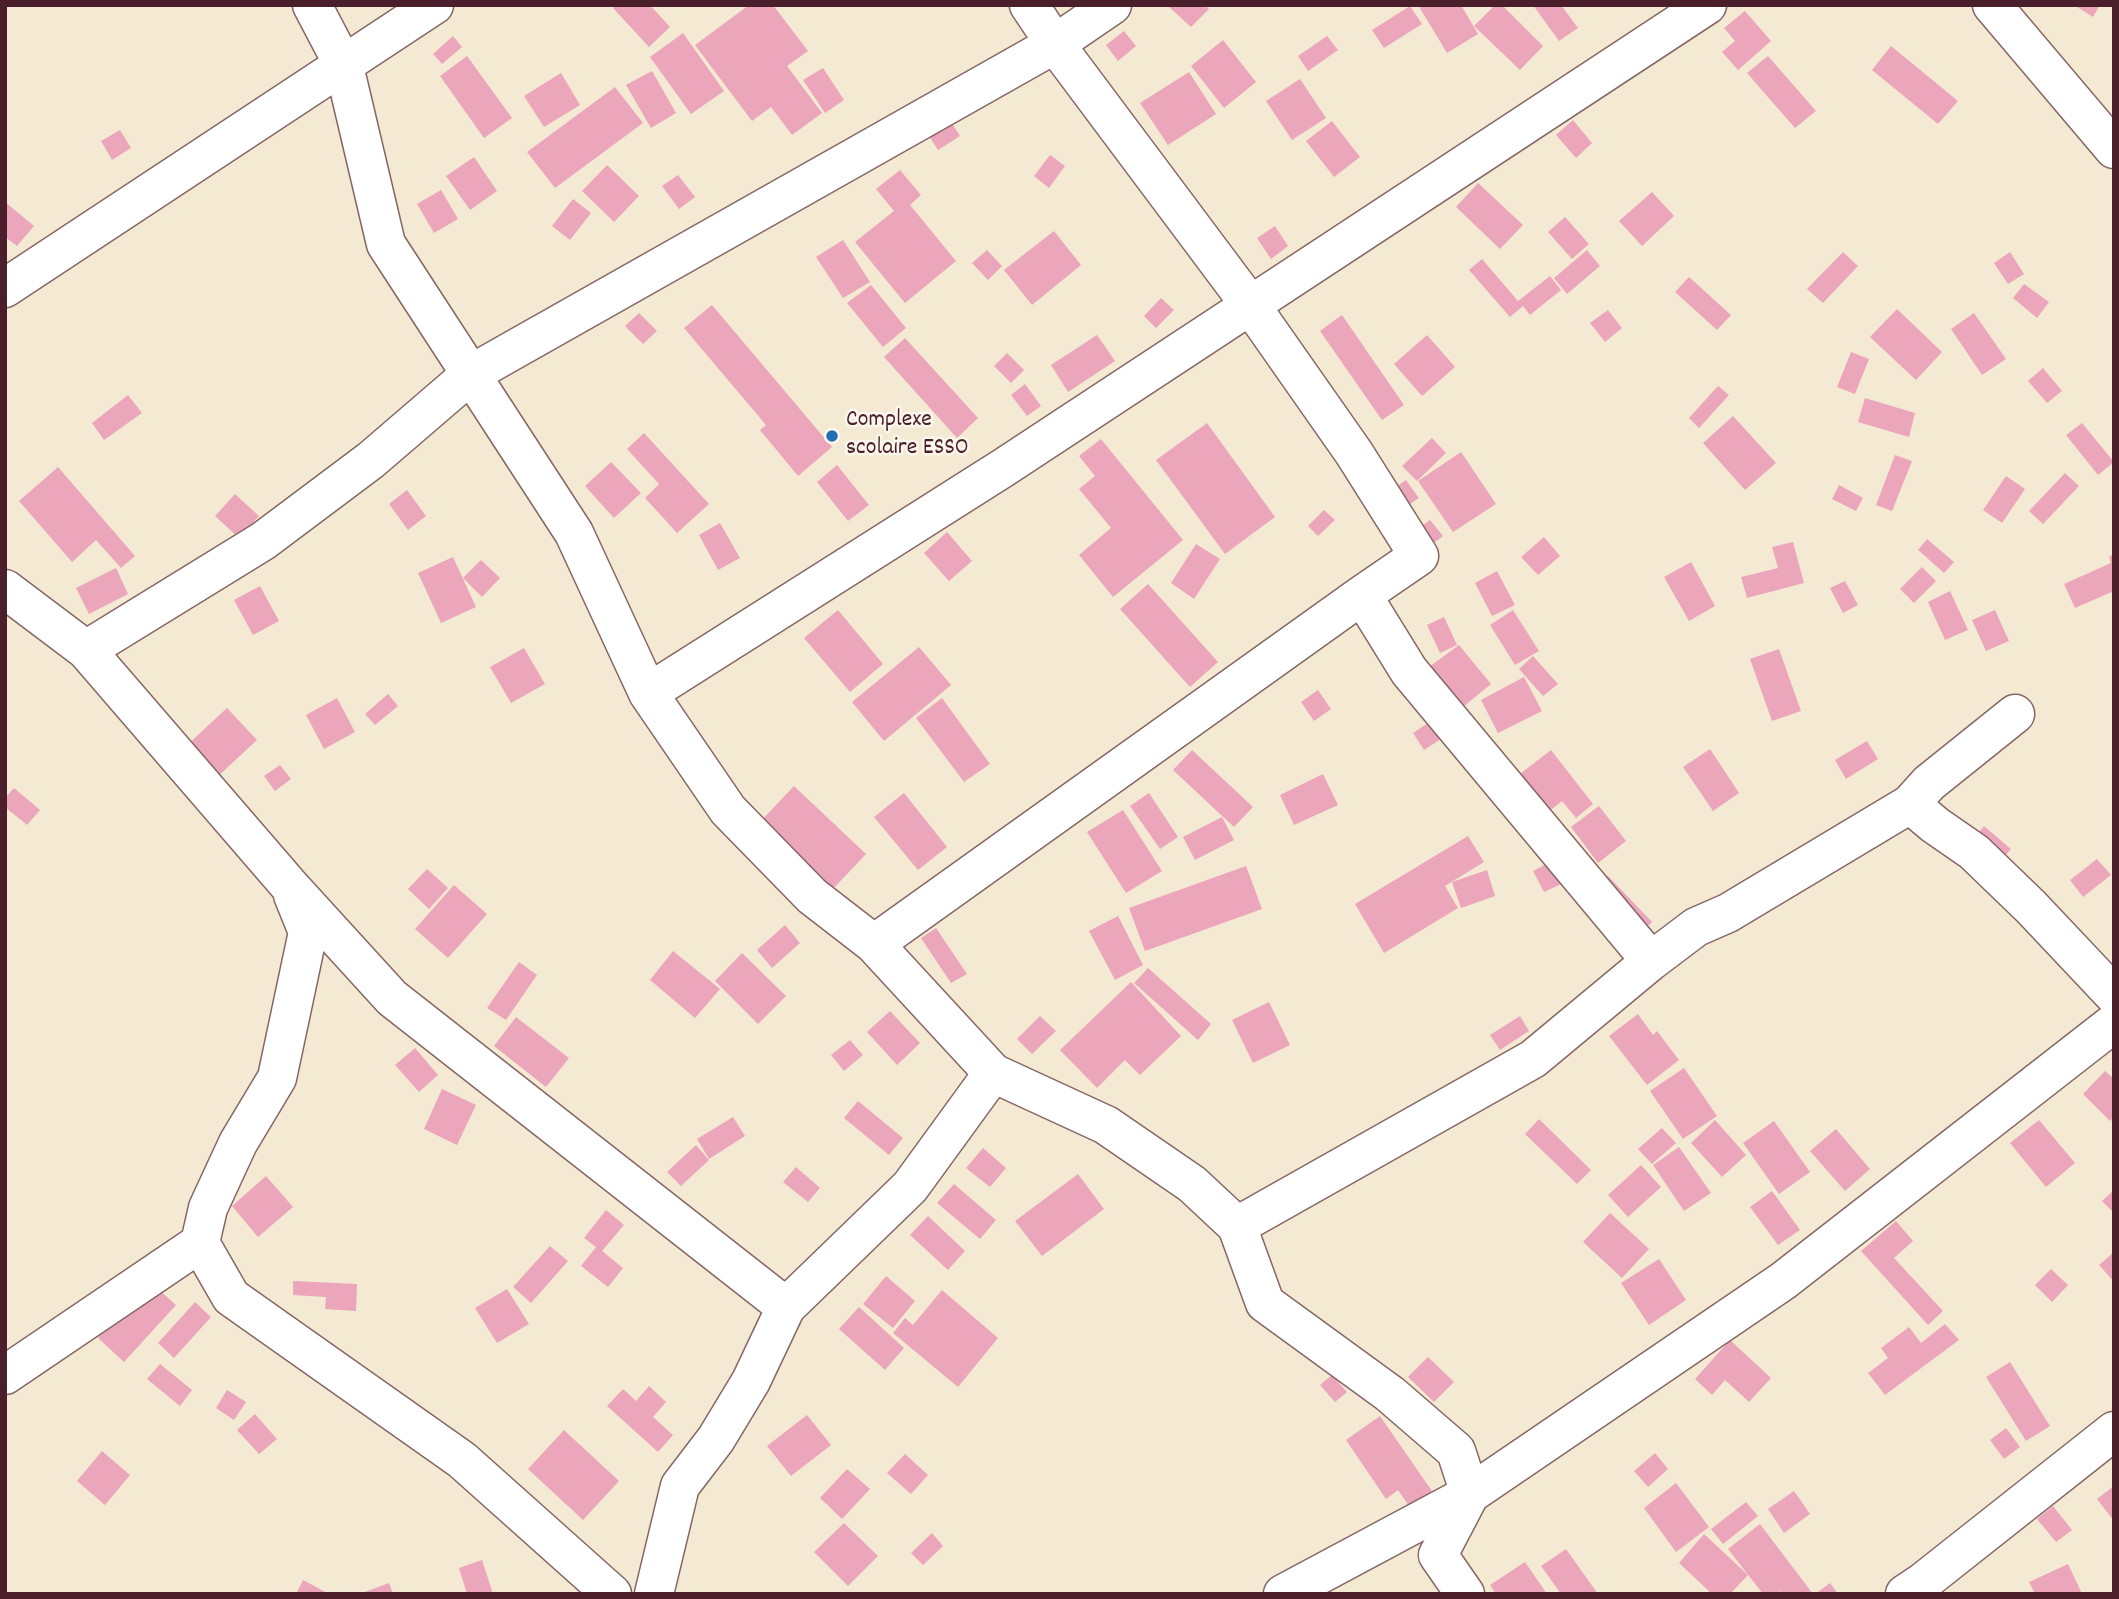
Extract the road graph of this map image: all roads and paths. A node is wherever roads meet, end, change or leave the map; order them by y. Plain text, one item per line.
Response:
1 (313, 5) edge
2 (434, 5) edge
3 (1029, 5) edge
4 (1112, 5) edge
5 (1707, 5) edge
6 (1992, 5) edge
7 (1055, 44) junction
8 (344, 66) junction
9 (2114, 149) edge
10 (5, 288) edge
11 (1251, 306) junction
12 (471, 374) junction
13 (5, 589) edge
14 (1362, 595) junction
15 (86, 650) junction
16 (648, 693) junction
17 (2015, 715) dead end
18 (1910, 804) junction
19 (288, 884) junction
20 (874, 944) junction
21 (1651, 961) junction
22 (2114, 995) edge
23 (2114, 1023) edge
24 (993, 1073) junction
25 (1237, 1226) junction
26 (200, 1243) junction
27 (786, 1307) junction
28 (5, 1375) edge
29 (2114, 1431) edge
30 (1470, 1493) junction
31 (612, 1594) edge
32 (654, 1594) edge
33 (1283, 1594) edge
34 (1465, 1594) edge
35 (1905, 1594) edge

1 - 8 street
2 - 8 street
3 - 7 street
4 - 7 street
5 - 11 street
6 - 9 street
7 - 11 street
7 - 12 street
8 - 10 street
8 - 12 street
11 - 14 street
11 - 16 street
12 - 15 street
12 - 16 street
13 - 15 street
14 - 20 street
14 - 21 street
15 - 19 street
16 - 20 street
17 - 18 street
18 - 21 street
18 - 22 street
19 - 26 street
19 - 27 street
20 - 24 street
21 - 25 street
23 - 30 street
24 - 25 street
24 - 27 street
25 - 30 street
26 - 28 street
26 - 31 street
27 - 32 street
29 - 35 street
30 - 33 street
30 - 34 street

